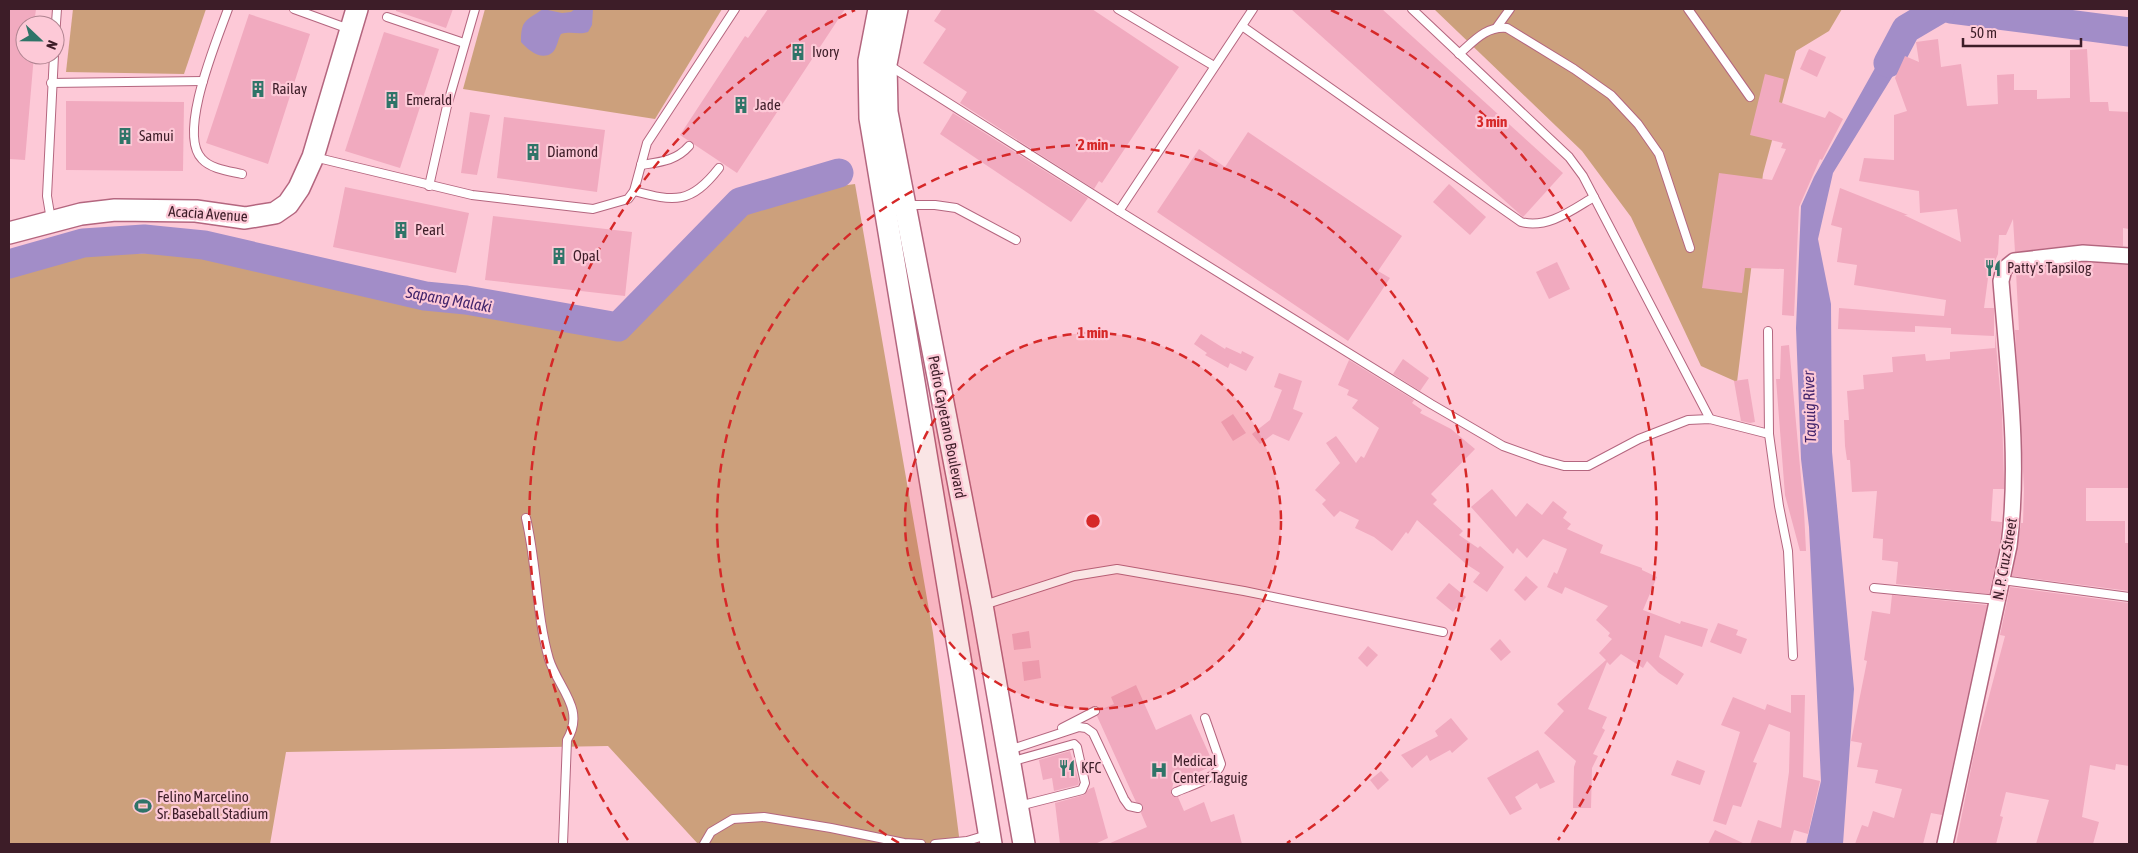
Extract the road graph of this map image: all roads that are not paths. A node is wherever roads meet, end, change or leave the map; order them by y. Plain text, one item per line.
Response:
1 (228, 9) edge
2 (294, 9) edge
3 (358, 9) edge
4 (475, 9) edge
5 (735, 9) edge
6 (879, 9) edge
7 (897, 9) edge
8 (1253, 9) edge
9 (1412, 9) edge
10 (1510, 9) edge
11 (1688, 9) edge
12 (1122, 10) edge
13 (317, 12) edge
14 (386, 17) dead end
15 (1242, 26) junction
16 (1497, 27) junction
17 (350, 29) junction
18 (464, 43) junction
19 (1460, 54) junction
20 (886, 64) junction
21 (53, 65) edge
22 (1214, 66) junction
23 (202, 81) junction
24 (52, 83) junction
25 (1750, 97) dead end
26 (689, 146) dead end
27 (313, 157) junction
28 (641, 165) junction
29 (719, 168) dead end
30 (242, 174) dead end
31 (429, 186) junction
32 (634, 191) junction
33 (1594, 197) junction
34 (905, 205) junction
35 (1118, 211) junction
36 (52, 221) junction
37 (9, 233) edge
38 (1016, 240) dead end
39 (1690, 248) dead end
40 (2129, 256) edge
41 (1768, 331) dead end
42 (1710, 419) junction
43 (1769, 434) junction
44 (526, 518) dead end
45 (2002, 580) junction
46 (1874, 588) dead end
47 (2129, 597) edge
48 (1998, 600) junction
49 (982, 605) junction
50 (1443, 632) dead end
51 (1793, 656) dead end
52 (1095, 711) dead end
53 (1205, 718) dead end
54 (1038, 740) junction
55 (1008, 756) junction
56 (976, 757) junction
57 (1176, 792) dead end
58 (1019, 806) junction
59 (1138, 808) dead end
60 (990, 839) edge
61 (562, 844) edge
62 (704, 844) edge
63 (921, 844) edge
64 (935, 844) edge
65 (1024, 844) edge
66 (1945, 844) edge

1 - 23 lane
2 - 13 lane
3 - 17 main road, Acacia Avenue
4 - 18 lane
5 - 28 lane
6 - 56 main road, Pedro Cayetano Boulevard
7 - 20 main road, Pedro Cayetano Boulevard
8 - 15 lane
9 - 19 lane
10 - 16 lane
11 - 25 lane
12 - 22 lane
13 - 17 lane
14 - 18 lane
15 - 22 lane
15 - 33 lane
16 - 19 lane
16 - 39 lane
17 - 27 main road, Acacia Avenue
18 - 31 lane
19 - 33 lane
20 - 34 main road, Pedro Cayetano Boulevard
20 - 35 lane
21 - 24 lane
22 - 35 lane
23 - 24 lane
23 - 30 lane
24 - 36 lane
26 - 28 lane
27 - 31 lane
27 - 36 main road, Acacia Avenue
28 - 32 lane
29 - 32 lane
31 - 32 lane
33 - 42 lane
34 - 38 lane
34 - 49 main road, Pedro Cayetano Boulevard
35 - 42 lane
36 - 37 main road, Acacia Avenue
40 - 45 street, N. P. Cruz Street
41 - 43 lane
42 - 43 lane
43 - 51 lane
44 - 61 lane
45 - 47 lane
45 - 48 street, N. P. Cruz Street
46 - 48 lane
48 - 66 street, N. P. Cruz Street
49 - 50 lane
49 - 55 main road, Pedro Cayetano Boulevard
52 - 54 lane
53 - 57 lane
54 - 55 lane
54 - 59 lane
55 - 56 main road
55 - 58 main road, Pedro Cayetano Boulevard
55 - 58 lane
56 - 60 main road, Pedro Cayetano Boulevard
58 - 65 main road, Pedro Cayetano Boulevard
60 - 64 lane
62 - 63 lane

